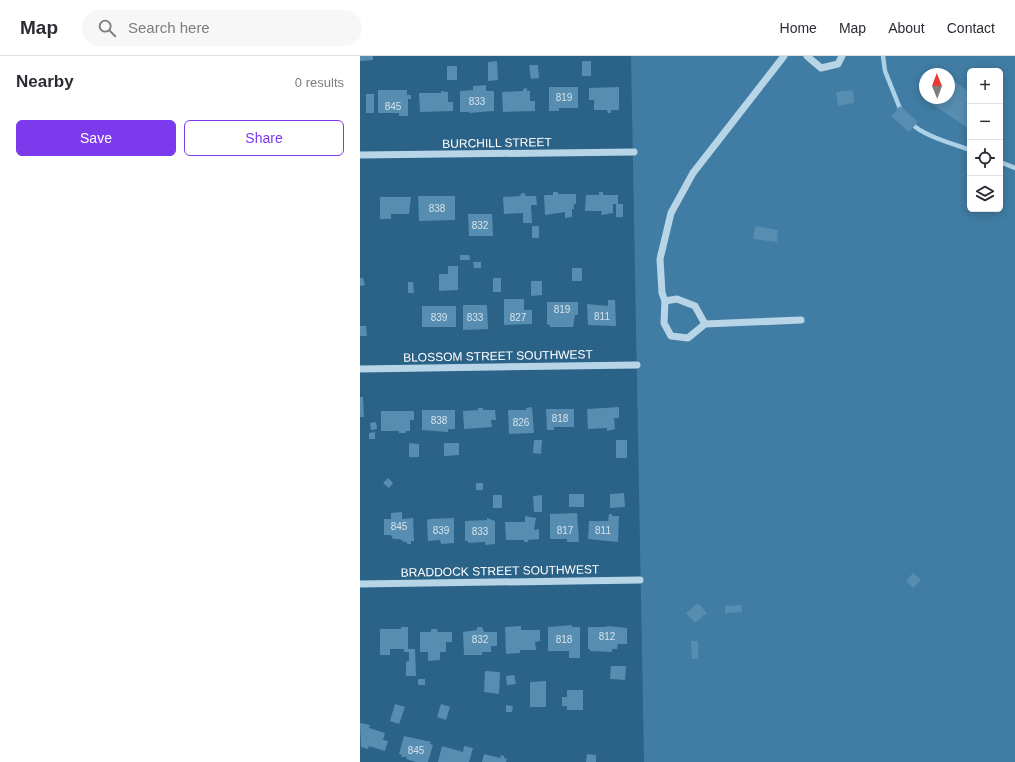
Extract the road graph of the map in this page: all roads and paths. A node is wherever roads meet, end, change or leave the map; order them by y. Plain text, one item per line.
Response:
1 (784, 56) edge
2 (807, 56) edge
3 (842, 56) edge
4 (634, 152) dead end
5 (360, 155) edge
6 (665, 302) junction
7 (801, 320) dead end
8 (705, 324) junction
9 (637, 365) dead end
10 (360, 369) edge
11 (640, 580) dead end
12 (360, 584) edge

1 - 6 street
2 - 3 street
4 - 5 street, BURCHILL STREET
6 - 8 street
6 - 8 street
7 - 8 street
9 - 10 street, BLOSSOM STREET SOUTHWEST
11 - 12 street, BRADDOCK STREET SOUTHWEST

